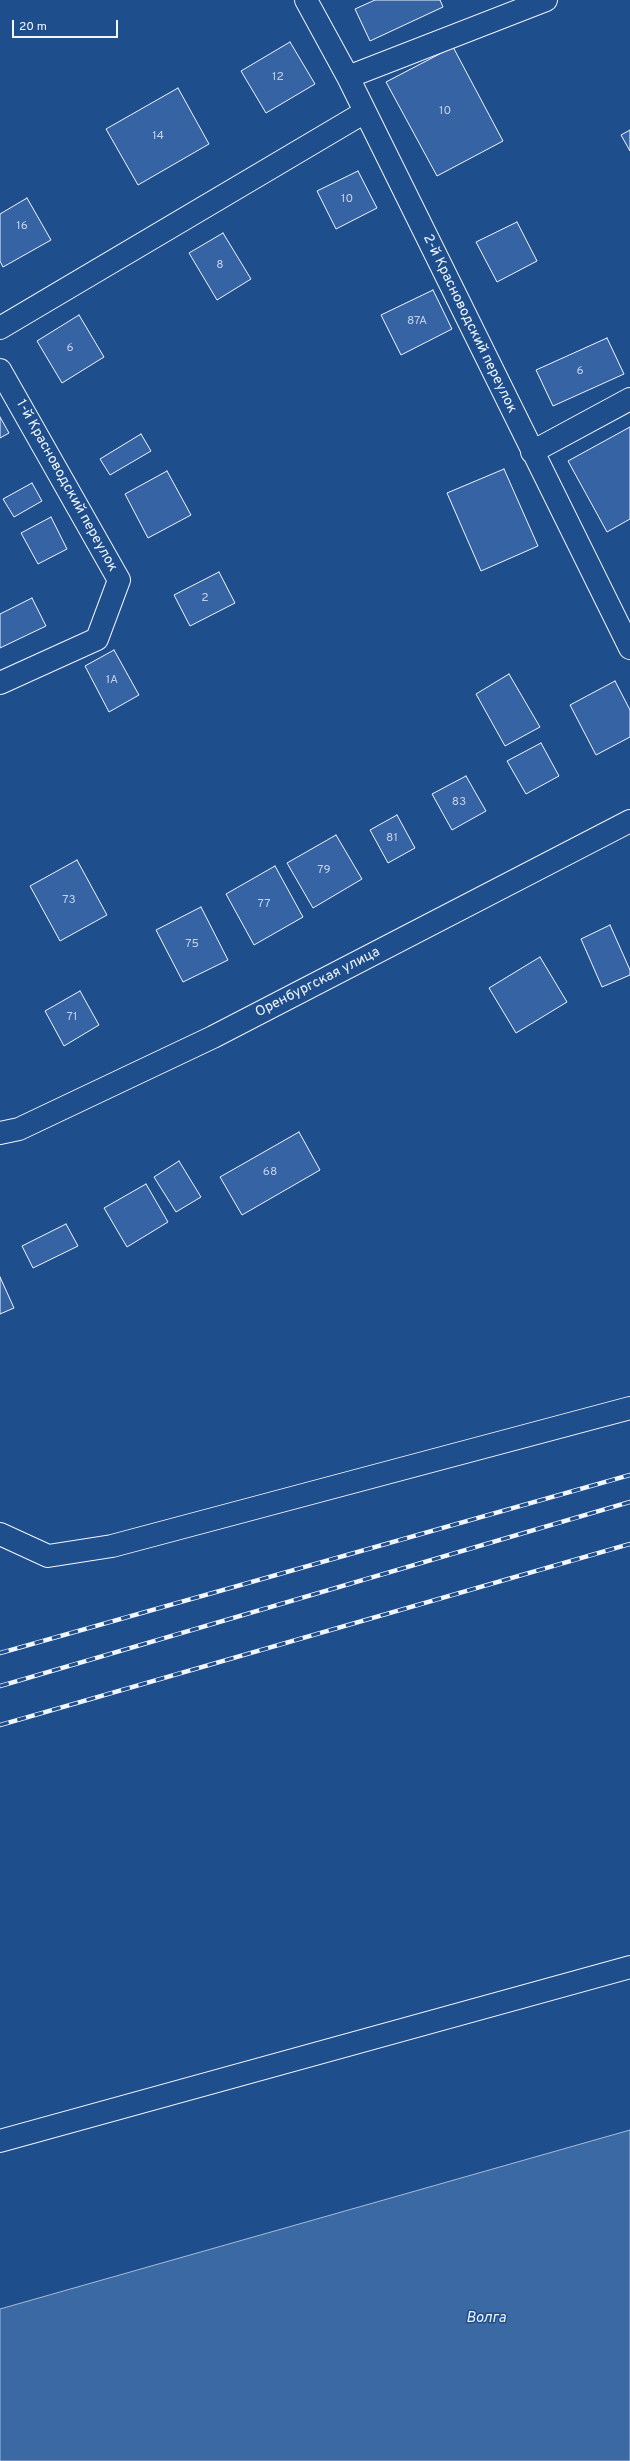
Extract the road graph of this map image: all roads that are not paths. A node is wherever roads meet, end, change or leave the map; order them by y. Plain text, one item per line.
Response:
1 (306, 0) edge
2 (546, 0) edge
3 (348, 77) junction
4 (365, 112) junction
5 (0, 328) edge
6 (0, 370) edge
7 (630, 399) edge
8 (532, 452) junction
9 (630, 648) edge
10 (0, 683) edge
11 (630, 820) edge
12 (0, 1133) edge
13 (630, 1408) edge
14 (0, 1534) edge
15 (630, 1967) edge
16 (0, 2140) edge

1 - 3 street, 2-й Красноводский переулок
2 - 3 street
3 - 4 street, 2-й Красноводский переулок
4 - 5 street
4 - 8 street, 2-й Красноводский переулок
6 - 10 street, 1-й Красноводский переулок
7 - 8 street
8 - 9 street, 2-й Красноводский переулок
11 - 12 street, Оренбургская улица
13 - 14 street
15 - 16 street

